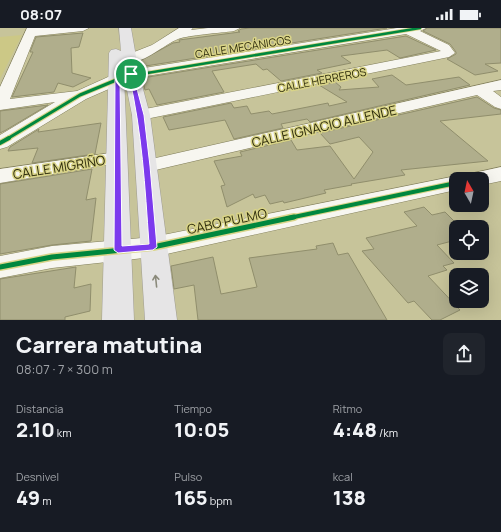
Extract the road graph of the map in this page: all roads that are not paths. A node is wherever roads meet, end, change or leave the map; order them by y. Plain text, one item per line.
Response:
1 (83, 28) edge
2 (116, 28) edge
3 (125, 28) edge
4 (187, 28) edge
5 (234, 28) edge
6 (410, 29) edge
7 (32, 30) edge
8 (174, 36) junction
9 (126, 71) junction
10 (501, 84) edge
11 (480, 90) junction
12 (83, 94) junction
13 (0, 104) edge
14 (501, 104) edge
15 (141, 115) junction
16 (0, 143) edge
17 (117, 158) junction
18 (147, 166) junction
19 (501, 174) edge
20 (0, 176) edge
21 (489, 176) edge
22 (449, 184) edge
23 (153, 247) junction
24 (118, 250) junction
25 (0, 268) edge
26 (118, 320) edge
27 (160, 320) edge

1 - 7 street
2 - 9 main road
3 - 9 main road
4 - 8 street
5 - 8 street
6 - 9 street, CALLE MECÁNICOS
6 - 15 street, CALLE HERREROS
7 - 13 street
8 - 9 street
9 - 12 street
9 - 15 main road
9 - 17 main road
10 - 11 street, CALLE IGNACIO ALLENDE
11 - 14 street
11 - 18 street, CALLE IGNACIO ALLENDE
12 - 13 street
12 - 16 street
15 - 18 main road
17 - 20 street, CALLE MIGRIÑO
17 - 24 main road
18 - 23 main road
19 - 21 street
22 - 23 street, CABO PULMO
23 - 24 street, CABO PULMO
27 -> 23 main road
24 - 25 street, CABO PULMO
24 - 26 main road

